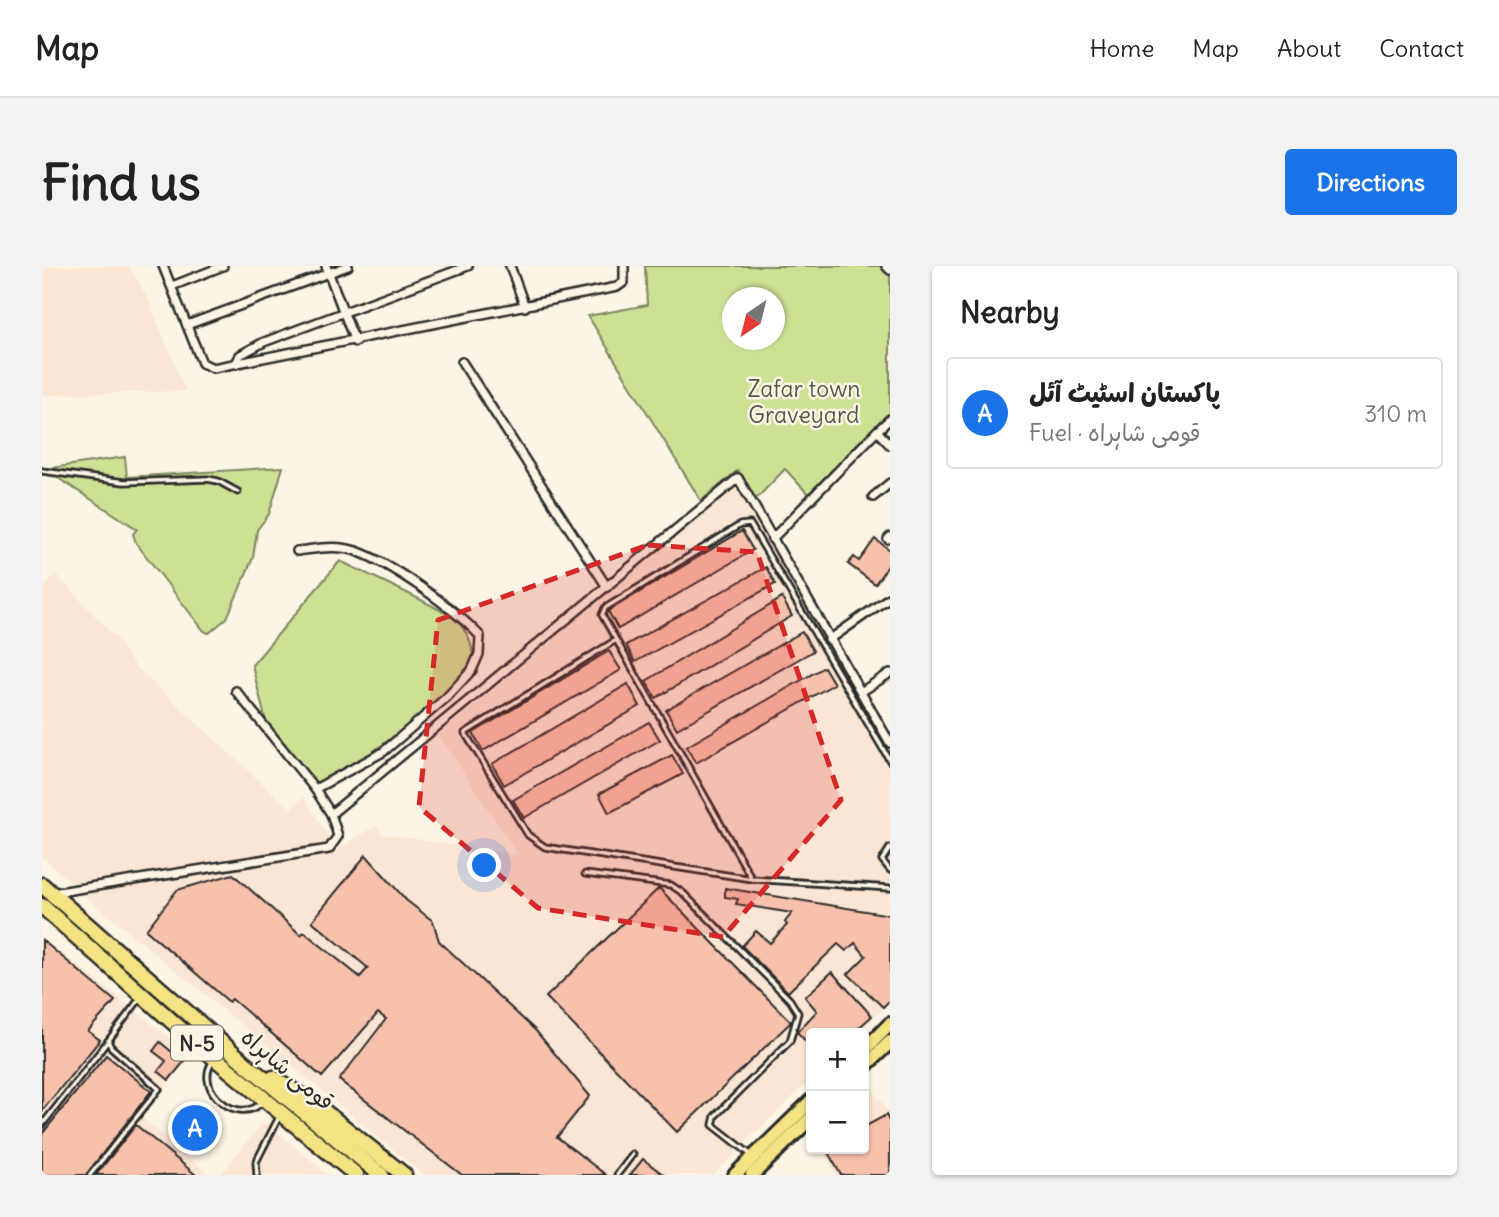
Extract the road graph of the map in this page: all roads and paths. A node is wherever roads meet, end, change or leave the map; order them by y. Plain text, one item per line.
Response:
1 (163, 266) edge
2 (223, 266) edge
3 (348, 266) edge
4 (468, 266) edge
5 (510, 266) edge
6 (624, 266) edge
7 (886, 266) edge
8 (328, 270) edge
9 (890, 270) edge
10 (172, 286) junction
11 (525, 307) junction
12 (344, 311) junction
13 (187, 325) junction
14 (355, 342) junction
15 (462, 362) dead end
16 (236, 364) junction
17 (890, 419) edge
18 (877, 431) junction
19 (890, 444) edge
20 (42, 471) edge
21 (890, 483) edge
22 (237, 492) dead end
23 (873, 497) dead end
24 (772, 538) junction
25 (296, 551) dead end
26 (607, 587) junction
27 (890, 597) edge
28 (616, 640) junction
29 (829, 640) junction
30 (890, 673) edge
31 (236, 691) dead end
32 (861, 692) junction
33 (890, 743) edge
34 (890, 761) edge
35 (314, 789) junction
36 (331, 814) junction
37 (890, 848) edge
38 (890, 870) edge
39 (585, 874) dead end
40 (752, 879) junction
41 (890, 887) edge
42 (47, 889) edge
43 (44, 912) edge
44 (142, 996) junction
45 (890, 1024) edge
46 (108, 1041) junction
47 (890, 1042) edge
48 (869, 1044) edge
49 (215, 1059) junction
50 (869, 1063) edge
51 (247, 1065) junction
52 (264, 1099) junction
53 (806, 1107) edge
54 (281, 1114) junction
55 (806, 1122) edge
56 (42, 1125) edge
57 (633, 1154) dead end
58 (756, 1166) edge
59 (90, 1175) edge
60 (257, 1175) edge
61 (356, 1175) edge
62 (381, 1175) edge
63 (404, 1175) edge
64 (617, 1175) edge
65 (735, 1175) edge

1 - 10 street
2 - 10 street
3 - 8 street
4 - 12 street
5 - 11 street
6 - 11 street
7 - 9 street
8 - 12 street
8 - 13 street
10 - 13 street
11 - 14 street
12 - 14 street
12 - 16 street
13 - 16 street
14 - 16 street
15 - 26 street
17 - 18 street
18 - 19 street
18 - 24 street
20 - 22 lane
21 - 23 street
24 - 26 street
24 - 29 street
25 - 35 street
26 - 36 street
27 - 29 street
28 - 34 lane
28 - 40 lane
28 - 40 lane
29 - 32 street
30 - 32 street
31 - 35 street
32 - 33 street
35 - 36 street
36 - 42 street
37 - 38 lane
39 - 58 lane
40 - 41 lane
42 - 51 highway, قومی شاہراہ / N-5
43 - 44 highway, قومی شاہراہ / N-5
44 - 46 lane
44 - 49 highway, قومی شاہراہ / N-5
45 - 48 main road
46 - 56 lane
46 - 59 lane
47 - 50 main road
49 - 52 highway, قومی شاہراہ / N-5
49 - 52 lane
51 - 62 highway, قومی شاہراہ / N-5
51 - 63 highway
52 - 54 highway, قومی شاہراہ / N-5
53 - 58 main road
54 - 60 lane
54 - 61 highway, قومی شاہراہ / N-5
55 - 58 main road
57 - 64 lane
58 - 65 main road

